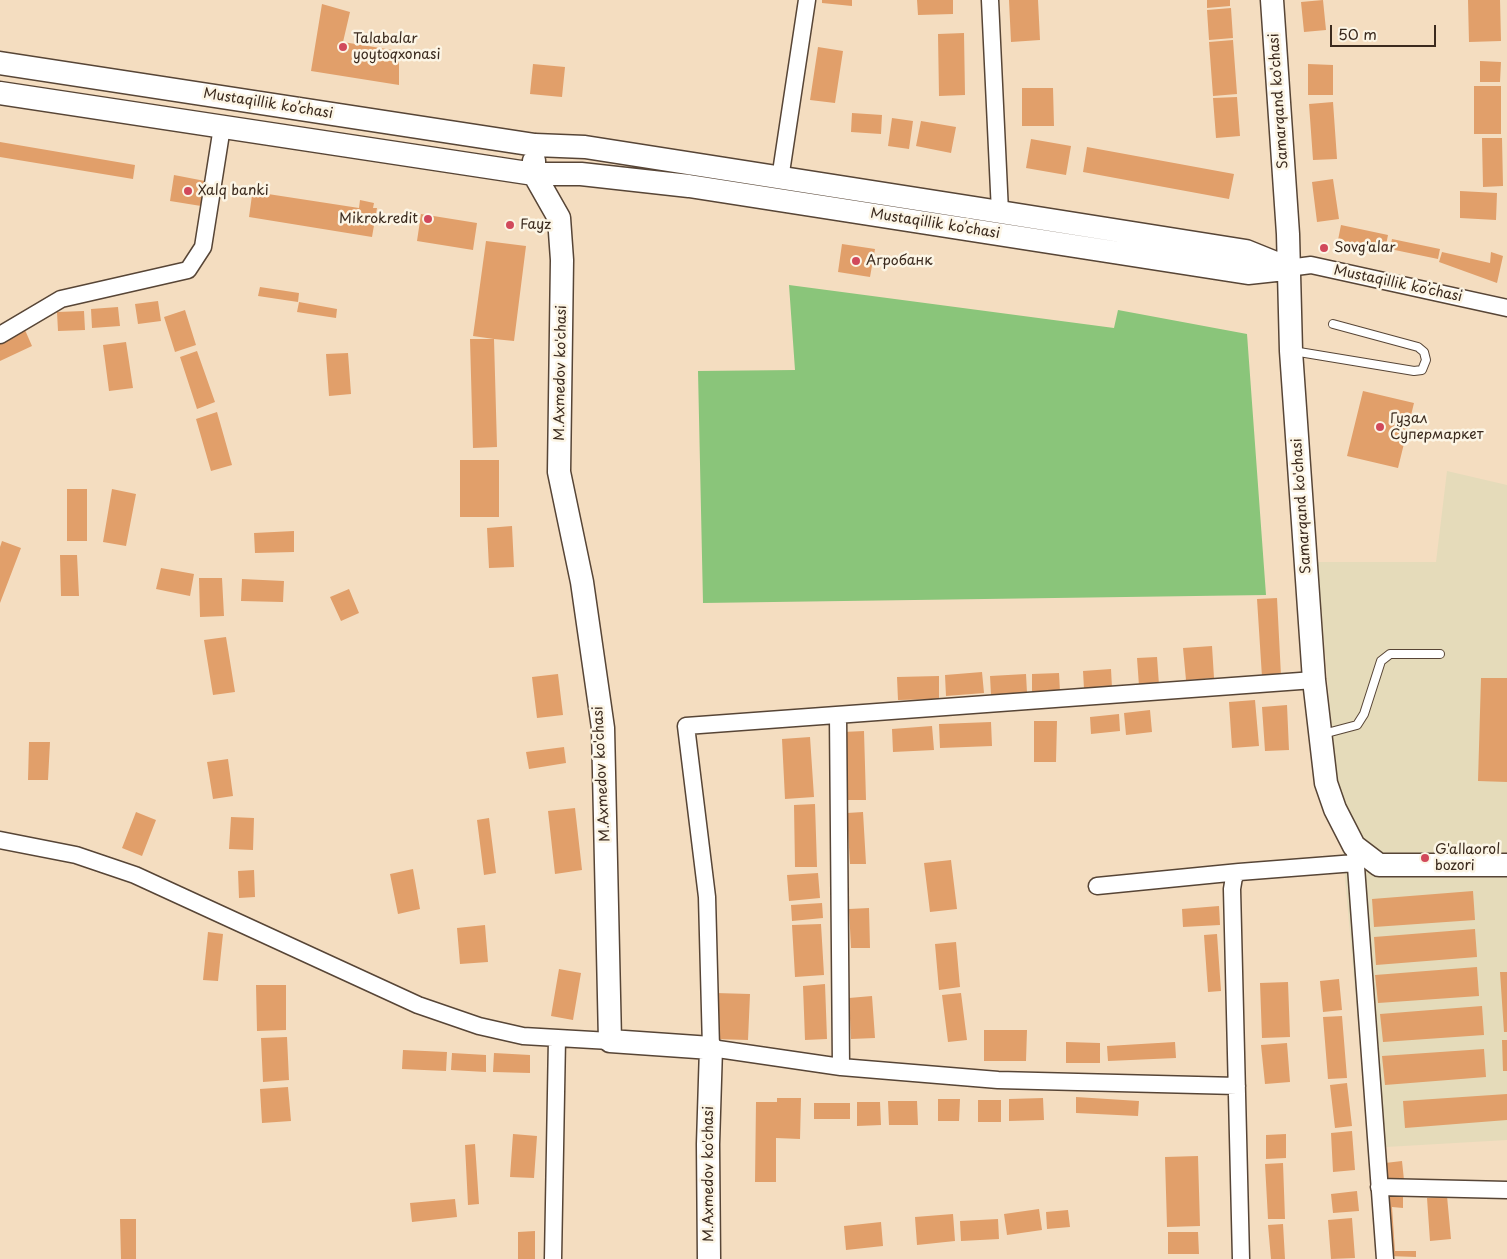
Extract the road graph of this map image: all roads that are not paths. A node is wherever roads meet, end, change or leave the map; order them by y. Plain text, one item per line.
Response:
1 (807, 0) edge
2 (990, 0) edge
3 (1272, 0) edge
4 (0, 63) edge
5 (0, 93) edge
6 (222, 127) junction
7 (535, 144) junction
8 (534, 174) junction
9 (780, 179) junction
10 (1000, 212) junction
11 (1288, 268) junction
12 (1507, 308) edge
13 (1333, 324) dead end
14 (0, 334) edge
15 (1292, 351) junction
16 (1440, 654) dead end
17 (1314, 680) junction
18 (838, 715) junction
19 (1321, 734) junction
20 (0, 840) edge
21 (1355, 854) junction
22 (1507, 865) edge
23 (1239, 872) junction
24 (1097, 886) dead end
25 (556, 1038) junction
26 (610, 1041) junction
27 (705, 1047) junction
28 (841, 1067) junction
29 (1237, 1086) junction
30 (1379, 1187) junction
31 (1507, 1190) edge
32 (553, 1259) edge
33 (708, 1259) edge
34 (1241, 1259) edge
35 (1384, 1259) edge

1 - 9 street
2 - 10 street
3 - 11 street, Samarqand ko'chasi
4 - 7 street, Mustaqillik ko’chasi
5 - 6 street
6 - 8 street
6 - 14 street
7 - 8 street
7 - 9 street, Mustaqillik ko’chasi
8 - 11 street, Mustaqillik ko’chasi
8 - 26 street, M.Axmedov ko'chasi
9 - 10 street, Mustaqillik ko’chasi
10 - 11 street, Mustaqillik ko’chasi
11 - 12 street, Mustaqillik ko’chasi
11 - 15 street, Samarqand ko'chasi
13 - 15 lane
15 - 17 street, Samarqand ko'chasi
16 - 19 lane
17 - 18 street
17 - 19 street, Samarqand ko'chasi
18 - 27 street
18 - 28 street
19 - 21 street, Samarqand ko'chasi
20 - 25 street
21 - 22 street, Samarqand ko'chasi
21 - 23 street
21 - 30 street
23 - 24 street
23 - 29 street
25 - 26 street
25 - 32 street
26 - 27 street
27 - 28 street
27 - 33 street, M.Axmedov ko'chasi
28 - 29 street
29 - 34 street
30 - 31 street
30 - 35 street

